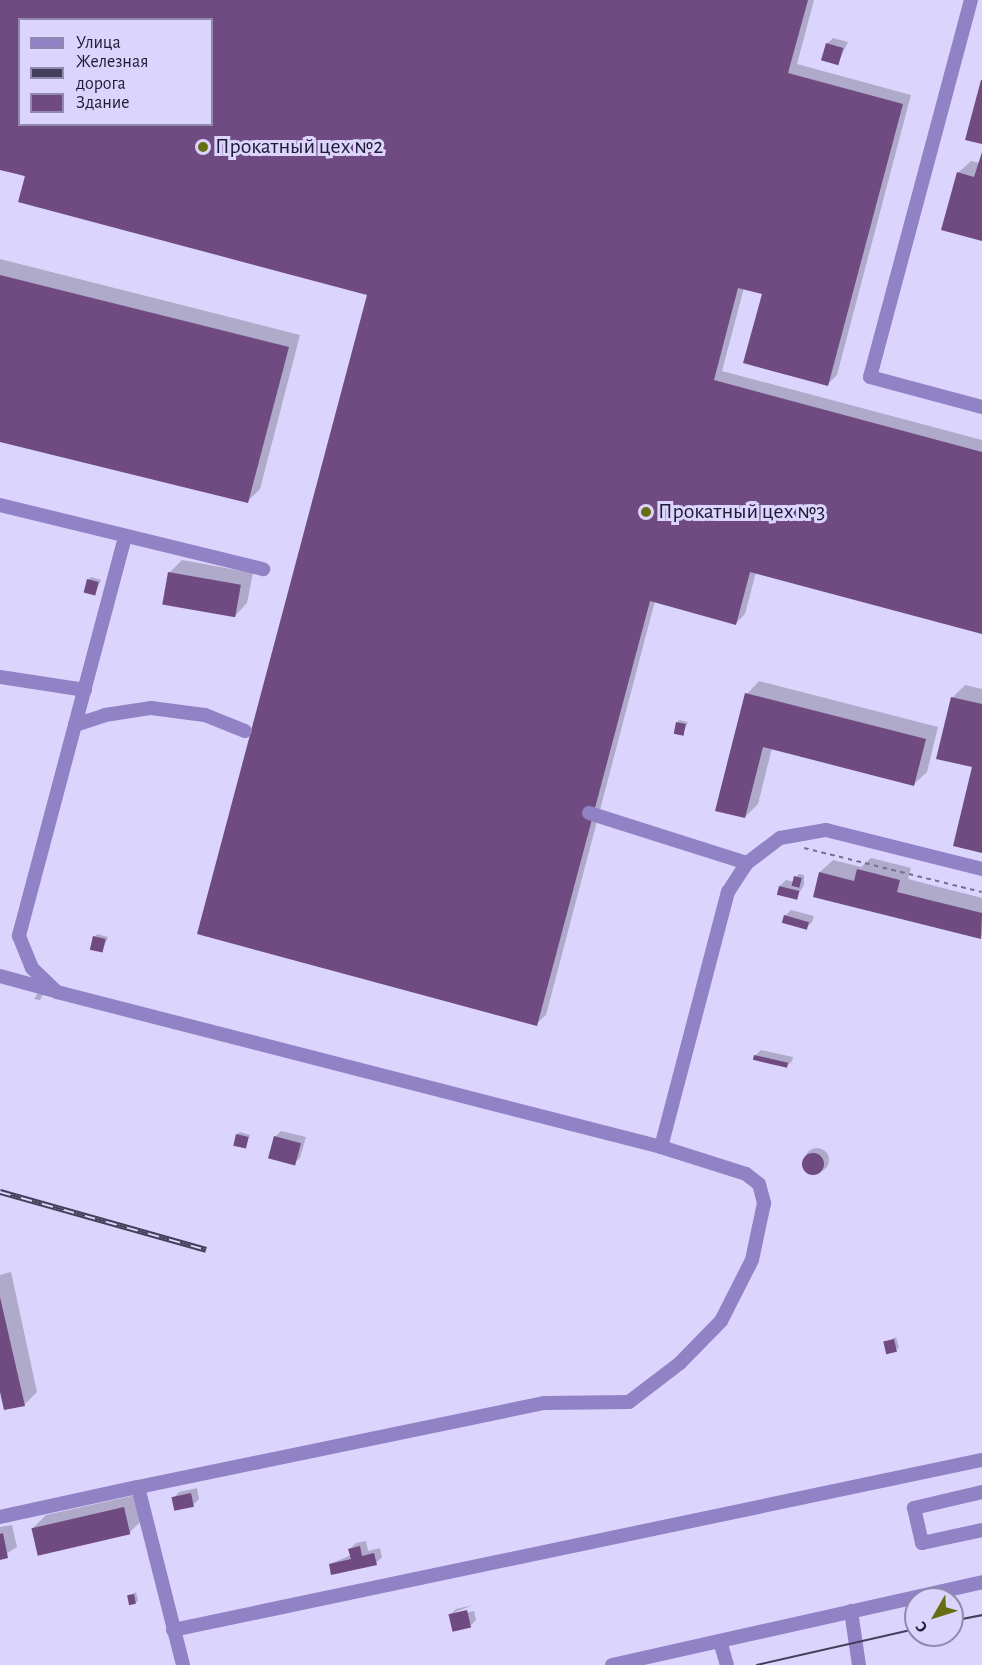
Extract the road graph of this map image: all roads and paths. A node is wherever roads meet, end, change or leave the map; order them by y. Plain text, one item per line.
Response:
1 (971, 0) edge
2 (982, 407) edge
3 (0, 505) edge
4 (125, 537) junction
5 (263, 569) dead end
6 (0, 676) edge
7 (85, 690) junction
8 (75, 725) junction
9 (245, 731) dead end
10 (589, 813) dead end
11 (799, 847) dead end
12 (747, 863) junction
13 (982, 869) edge
14 (982, 892) edge
15 (0, 976) edge
16 (57, 992) junction
17 (661, 1147) junction
18 (982, 1460) edge
19 (138, 1487) junction
20 (982, 1492) edge
21 (0, 1517) edge
22 (982, 1530) edge
23 (982, 1582) edge
24 (851, 1611) junction
25 (173, 1630) junction
26 (720, 1641) junction
27 (183, 1665) edge
28 (612, 1665) edge
29 (727, 1665) edge
30 (859, 1665) edge

1 - 2 street
3 - 4 street
4 - 5 street
4 - 7 street
6 - 7 street
7 - 8 street
8 - 9 street
8 - 16 street
10 - 12 street
11 - 14 path
12 - 13 street
12 - 17 street
15 - 16 street
16 - 17 street
17 - 19 street
18 - 25 street
19 - 21 street
19 - 25 street
20 - 22 street
23 - 24 street
24 - 26 street
24 - 30 street
25 - 27 street
26 - 28 street
26 - 29 street

